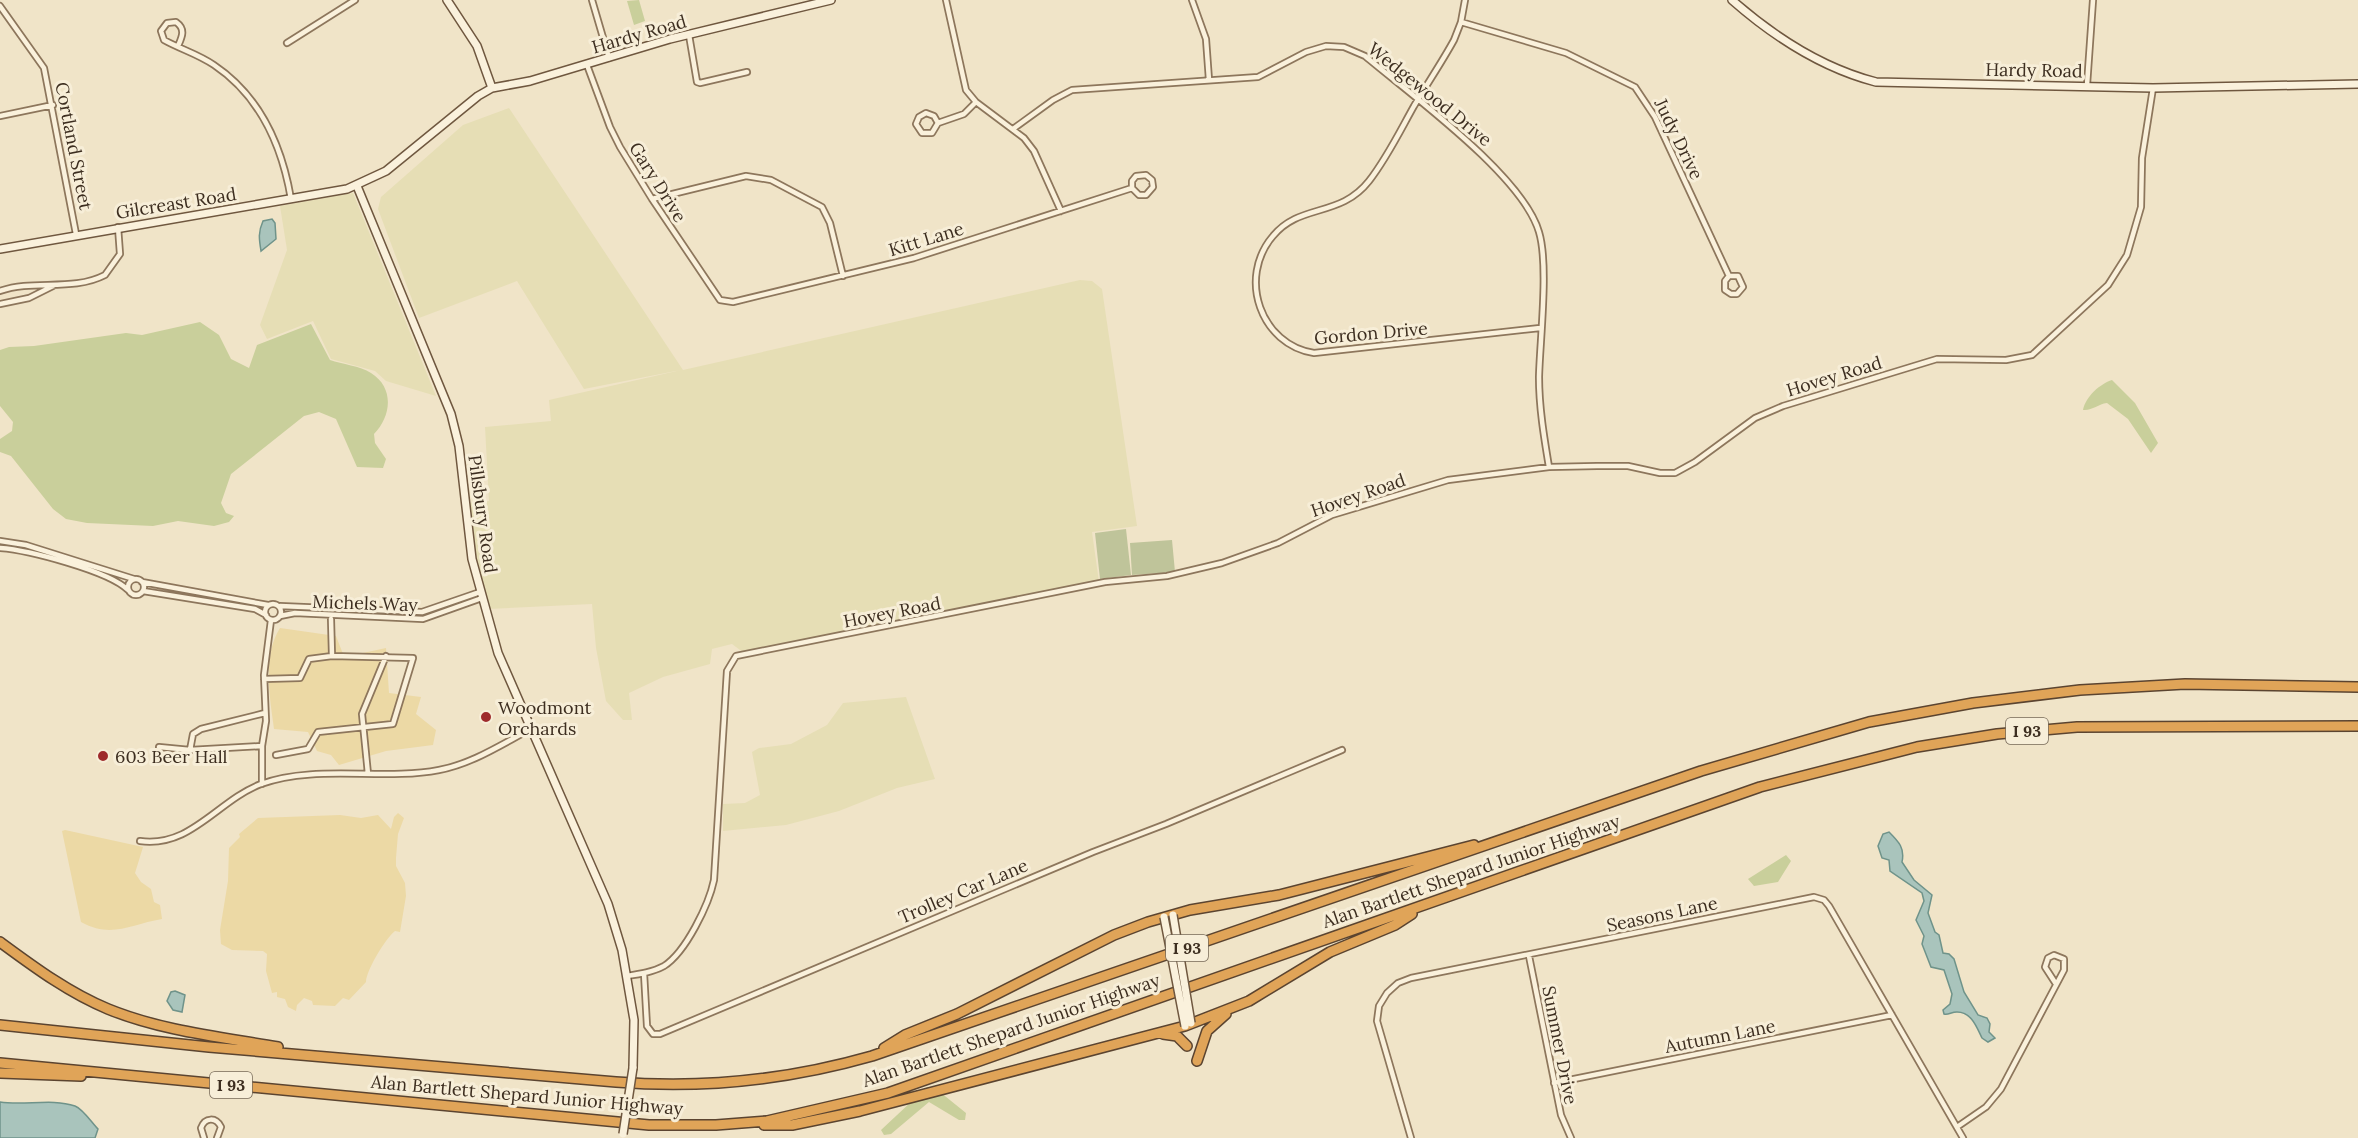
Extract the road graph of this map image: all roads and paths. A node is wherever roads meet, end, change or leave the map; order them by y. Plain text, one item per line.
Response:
1 (354, 0) edge
2 (447, 0) edge
3 (592, 0) edge
4 (831, 0) edge
5 (946, 0) edge
6 (1192, 0) edge
7 (1465, 0) edge
8 (1732, 0) edge
9 (2093, 0) edge
10 (0, 6) edge
11 (1461, 22) junction
12 (688, 35) junction
13 (287, 43) dead end
14 (178, 46) junction
15 (609, 58) junction
16 (587, 65) junction
17 (747, 72) dead end
18 (1209, 80) junction
19 (2358, 84) edge
20 (2086, 85) junction
21 (492, 88) junction
22 (2153, 88) junction
23 (1417, 101) junction
24 (976, 102) junction
25 (53, 105) junction
26 (0, 116) edge
27 (938, 123) junction
28 (1013, 129) junction
29 (357, 186) junction
30 (1132, 188) junction
31 (291, 199) junction
32 (652, 199) junction
33 (1062, 211) junction
34 (118, 227) junction
35 (76, 234) junction
36 (0, 249) edge
37 (843, 276) junction
38 (1730, 276) junction
39 (53, 286) junction
40 (0, 291) edge
41 (725, 301) joint
42 (0, 304) edge
43 (1540, 328) junction
44 (1549, 467) junction
45 (0, 541) edge
46 (0, 548) edge
47 (134, 579) junction
48 (142, 582) junction
49 (128, 590) junction
50 (143, 591) junction
51 (481, 595) junction
52 (268, 605) junction
53 (280, 606) junction
54 (266, 615) junction
55 (280, 616) junction
56 (331, 619) dead end
57 (272, 620) junction
58 (332, 656) junction
59 (386, 656) junction
60 (264, 679) junction
61 (2358, 687) edge
62 (266, 712) junction
63 (2358, 726) edge
64 (363, 729) junction
65 (531, 729) junction
66 (262, 746) junction
67 (159, 747) dead end
68 (189, 750) junction
69 (1342, 750) dead end
70 (276, 755) dead end
71 (368, 774) junction
72 (262, 784) junction
73 (140, 841) dead end
74 (1485, 844) junction
75 (1422, 906) junction
76 (1169, 916) junction
77 (0, 942) edge
78 (1529, 956) junction
79 (644, 973) junction
80 (627, 976) junction
81 (2056, 984) junction
82 (1238, 1006) junction
83 (1892, 1015) junction
84 (0, 1024) edge
85 (1188, 1024) junction
86 (1155, 1034) junction
87 (1187, 1046) dead end
88 (872, 1056) junction
89 (342, 1058) junction
90 (1197, 1061) dead end
91 (0, 1063) edge
92 (0, 1073) edge
93 (141, 1076) junction
94 (1554, 1083) junction
95 (743, 1123) junction
96 (1957, 1126) junction
97 (622, 1136) edge
98 (204, 1138) edge
99 (217, 1138) edge
100 (1411, 1138) edge
101 (1571, 1138) edge
102 (1963, 1138) edge

1 - 13 street
2 - 21 street
3 - 15 street
4 - 12 street, Hardy Road
5 - 24 street
6 - 18 street
7 - 11 street, Gordon Drive
8 - 20 street, Hardy Road
9 - 20 street
10 - 25 street, Cortland Street
11 - 23 street, Gordon Drive
11 - 38 street, Judy Drive
12 - 15 street, Hardy Road
12 - 17 street
14 - 14 street
14 - 31 street
15 - 16 street, Hardy Road
16 - 21 street, Hardy Road
16 - 32 street, Gary Drive
18 - 23 street, Wedgewood Drive
18 - 28 street, Wedgewood Drive
19 - 22 street, Hardy Road
20 - 22 street, Hardy Road
21 - 29 street
22 - 44 street, Hovey Road
23 - 43 street, Wedgewood Drive
23 - 43 street, Gordon Drive
24 - 27 street
24 - 28 street
25 - 26 street
25 - 35 street, Cortland Street
27 - 27 street
28 - 33 street
29 - 31 street, Gilcreast Road
29 - 51 street, Pillsbury Road
30 - 30 street, Kitt Lane
30 - 33 street, Kitt Lane
31 - 34 street, Gilcreast Road
32 - 37 street
32 - 41 street, Gary Drive
33 - 37 street, Kitt Lane
34 - 35 street, Gilcreast Road
34 - 39 street
35 - 36 street, Gilcreast Road
37 - 41 street, Kitt Lane
38 - 38 street, Judy Drive
39 - 40 street
39 - 42 street
43 - 44 street, Wedgewood Drive
44 - 79 street, Hovey Road
45 - 47 street
46 - 49 street
47 - 48 street
47 - 49 street
48 - 50 street
48 - 52 street
49 - 50 street
50 - 54 street
51 - 53 street, Michels Way
51 - 55 street, Michels Way
51 - 65 street, Pillsbury Road
52 - 53 street
52 - 54 street
53 - 55 street
54 - 57 street
55 - 57 street
56 - 58 street
57 - 60 street
58 - 59 street
58 - 60 street
59 - 64 street
59 - 64 street
60 - 62 street
61 - 74 highway, Alan Bartlett Shepard Junior Highway / I 93
62 - 66 street
62 - 68 street
63 - 75 highway, Alan Bartlett Shepard Junior Highway / I 93
64 - 70 street
64 - 71 street
65 - 71 street
65 - 80 street, Pillsbury Road
66 - 68 street
66 - 72 street
67 - 68 street
69 - 79 street, Trolley Car Lane
71 - 72 street
72 - 73 street
74 - 76 highway
74 - 88 highway, Alan Bartlett Shepard Junior Highway / I 93
75 - 82 highway
75 - 95 highway, Alan Bartlett Shepard Junior Highway / I 93
76 - 85 street, bridge
76 - 88 highway
77 - 89 highway
78 - 83 street, Seasons Lane
78 - 94 street, Summer Drive
78 - 100 street, Seasons Lane
79 - 80 street, Hovey Road
80 - 97 street, Pillsbury Road, bridge
81 - 81 street
81 - 96 street
82 - 85 highway
82 - 90 highway
83 - 94 street, Autumn Lane
83 - 96 street, Seasons Lane
84 - 89 highway, Alan Bartlett Shepard Junior Highway / I 93
85 - 86 highway
86 - 87 highway
86 - 95 highway
88 - 89 highway, Alan Bartlett Shepard Junior Highway / I 93
91 - 93 highway, Alan Bartlett Shepard Junior Highway / I 93
92 - 93 highway
93 - 95 highway, Alan Bartlett Shepard Junior Highway / I 93
94 - 101 street, Summer Drive
96 - 102 street, Seasons Lane
98 - 99 street

